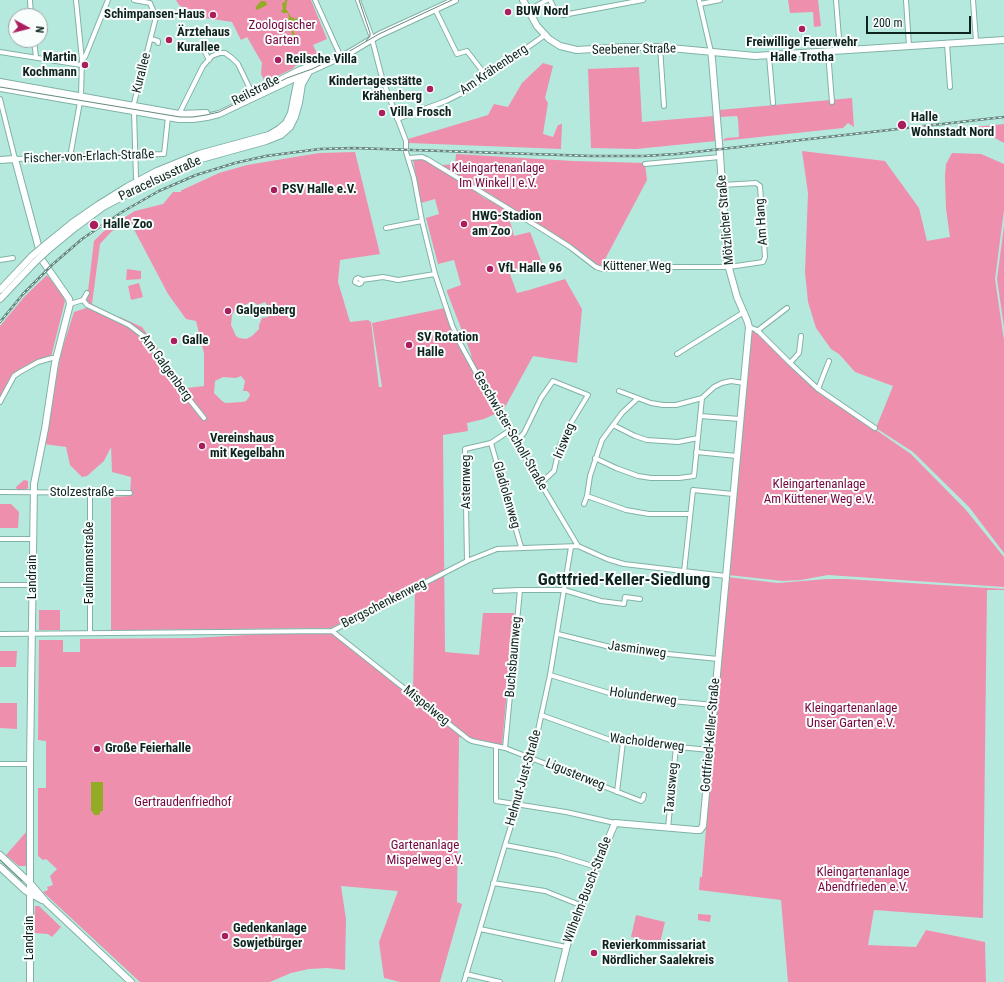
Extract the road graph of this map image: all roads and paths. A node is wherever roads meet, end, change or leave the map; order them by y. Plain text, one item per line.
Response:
1 (76, 0) edge
2 (108, 0) edge
3 (134, 0) edge
4 (315, 0) edge
5 (358, 0) edge
6 (446, 0) edge
7 (455, 0) edge
8 (523, 0) edge
9 (548, 0) edge
10 (643, 0) edge
11 (720, 0) edge
12 (836, 0) edge
13 (906, 0) edge
14 (973, 0) edge
15 (700, 2) edge
16 (435, 9) junction
17 (529, 10) junction
18 (545, 36) junction
19 (372, 37) junction
20 (151, 39) junction
21 (1004, 40) edge
22 (976, 41) junction
23 (158, 44) dead end
24 (947, 44) junction
25 (909, 46) junction
26 (660, 47) junction
27 (35, 48) edge
28 (840, 51) junction
29 (0, 52) edge
30 (220, 52) junction
31 (711, 52) junction
32 (828, 52) junction
33 (340, 53) junction
34 (769, 56) junction
35 (36, 57) junction
36 (209, 60) junction
37 (81, 62) junction
38 (310, 69) junction
39 (301, 75) junction
40 (487, 77) junction
41 (288, 80) junction
42 (0, 82) edge
43 (950, 87) dead end
44 (0, 88) edge
45 (296, 90) junction
46 (252, 93) junction
47 (0, 99) edge
48 (80, 99) junction
49 (832, 102) dead end
50 (772, 103) dead end
51 (664, 106) dead end
52 (134, 109) junction
53 (179, 114) junction
54 (168, 117) junction
55 (397, 118) junction
56 (135, 155) junction
57 (70, 157) junction
58 (720, 157) junction
59 (409, 158) junction
60 (15, 159) junction
61 (0, 160) edge
62 (645, 164) dead end
63 (138, 183) junction
64 (722, 185) junction
65 (422, 221) junction
66 (386, 228) dead end
67 (13, 258) dead end
68 (33, 259) junction
69 (0, 260) edge
70 (729, 267) junction
71 (435, 274) junction
72 (362, 280) dead end
73 (0, 290) edge
74 (87, 293) dead end
75 (0, 299) edge
76 (83, 300) junction
77 (70, 304) junction
78 (787, 308) dead end
79 (744, 312) junction
80 (749, 328) junction
81 (757, 331) junction
82 (801, 336) dead end
83 (677, 354) dead end
84 (56, 359) junction
85 (829, 361) dead end
86 (790, 364) junction
87 (744, 383) junction
88 (818, 389) junction
89 (619, 391) dead end
90 (702, 398) junction
91 (637, 399) junction
92 (0, 402) edge
93 (700, 416) junction
94 (204, 418) dead end
95 (740, 419) junction
96 (613, 425) junction
97 (875, 428) dead end
98 (509, 431) junction
99 (698, 438) junction
100 (516, 442) junction
101 (491, 443) junction
102 (696, 452) junction
103 (737, 456) junction
104 (595, 458) junction
105 (540, 484) junction
106 (0, 492) edge
107 (90, 492) junction
108 (130, 492) dead end
109 (33, 493) junction
110 (733, 494) junction
111 (587, 496) junction
112 (584, 504) dead end
113 (690, 514) junction
114 (0, 539) edge
115 (33, 539) junction
116 (578, 546) junction
117 (521, 547) junction
118 (571, 547) junction
119 (467, 561) junction
120 (684, 572) junction
121 (726, 576) junction
122 (0, 585) edge
123 (33, 585) junction
124 (520, 590) junction
125 (564, 590) junction
126 (495, 591) dead end
127 (640, 599) dead end
128 (332, 631) junction
129 (33, 633) junction
130 (90, 633) junction
131 (0, 634) edge
132 (558, 634) junction
133 (718, 659) junction
134 (550, 675) junction
135 (714, 705) junction
136 (541, 715) junction
137 (623, 742) junction
138 (496, 746) junction
139 (676, 747) junction
140 (505, 748) junction
141 (710, 750) junction
142 (532, 758) junction
143 (0, 764) edge
144 (30, 764) junction
145 (618, 792) junction
146 (644, 795) dead end
147 (518, 805) junction
148 (615, 823) junction
149 (668, 828) junction
150 (505, 845) junction
151 (0, 855) edge
152 (0, 867) edge
153 (596, 867) junction
154 (30, 883) junction
155 (493, 883) junction
156 (19, 885) junction
157 (30, 894) junction
158 (46, 902) junction
159 (580, 905) junction
160 (480, 929) junction
161 (566, 947) junction
162 (466, 974) junction
163 (30, 982) edge
164 (131, 982) edge
165 (464, 982) edge
166 (500, 982) edge
167 (558, 982) edge

1 - 37 street
2 - 37 street
3 - 20 street, Kurallee
4 - 33 street
5 - 19 street, Geschwister-Scholl-Straße
6 - 19 street
7 - 16 street
8 - 17 street, Seebener Straße
9 - 10 street
9 - 17 street
11 - 15 street
12 - 28 street
13 - 25 street
14 - 22 street
15 - 31 street, Mötzlicher Straße
16 - 19 street
16 - 40 street
17 - 18 street, Seebener Straße
18 - 26 street, Seebener Straße
18 - 40 street, Am Krähenberg
19 - 33 street, Reilstraße
19 - 38 street, Reilstraße
19 - 55 street, Geschwister-Scholl-Straße
20 - 23 street, Kurallee
20 - 52 street, Kurallee
21 - 22 street, Seebener Straße
22 - 24 street, Seebener Straße
24 - 25 street, Seebener Straße
24 - 43 street
25 - 28 street, Seebener Straße
26 - 31 street, Seebener Straße
26 - 51 street
27 - 35 street
28 - 32 street, Seebener Straße
29 - 35 street
30 - 36 street
30 - 36 street
30 - 46 street
31 - 34 street, Seebener Straße
31 - 58 street, Mötzlicher Straße
32 - 34 street, Seebener Straße
32 - 49 street
33 - 38 street, Reilstraße
34 - 50 street
35 - 37 street
36 - 53 street
37 - 48 street
38 - 39 street, Paracelsusstraße
38 - 46 street, Reilstraße
38 - 63 street, Paracelsusstraße
39 - 41 street, Reilstraße
39 - 45 street, Paracelsusstraße
40 - 55 street, Am Krähenberg
41 - 45 street
41 - 54 street, Reilstraße
42 - 48 street, Reilstraße
44 - 48 street, Reilstraße
45 - 63 street, Paracelsusstraße
46 - 53 street, Reilstraße
47 - 60 street
48 - 52 street, Reilstraße
48 - 57 street
52 - 53 street, Reilstraße
52 - 54 street, Reilstraße
52 - 56 street, Kurallee
54 - 56 street, Fischer-von-Erlach-Straße
55 - 59 street, Geschwister-Scholl-Straße
56 - 57 street, Fischer-von-Erlach-Straße
56 - 63 street, Kurallee
57 - 60 street, Fischer-von-Erlach-Straße
58 - 62 street, Mötzlicher Straße
58 - 64 street, Mötzlicher Straße
59 - 65 street, Geschwister-Scholl-Straße
59 - 70 street, Küttener Weg
60 - 61 street, Fischer-von-Erlach-Straße
60 - 77 street
63 - 68 street, Paracelsusstraße, bridge
64 - 70 street, Mötzlicher Straße
64 - 70 street, Am Hang
65 - 66 street
65 - 71 street, Geschwister-Scholl-Straße
67 - 69 street
68 - 73 street, Paracelsusstraße
68 - 75 street, Paracelsusstraße
70 - 79 street, Mötzlicher Straße
71 - 72 street
71 - 98 street, Geschwister-Scholl-Straße
74 - 76 street
76 - 77 street
76 - 94 street, Am Galgenberg
77 - 84 street, Landrain
78 - 81 street
79 - 80 street, Mötzlicher Straße
79 - 83 street
80 - 81 street
80 - 87 street, Gottfried-Keller-Straße
81 - 86 street
82 - 86 street
84 - 92 street
84 - 109 street, Landrain
85 - 88 street
86 - 88 street
87 - 90 street
87 - 95 street, Gottfried-Keller-Straße
88 - 97 street
89 - 91 street
90 - 91 street
90 - 93 street
91 - 96 street
93 - 95 street
93 - 99 street
95 - 103 street, Gottfried-Keller-Straße
96 - 99 street
96 - 104 street
98 - 100 street, Geschwister-Scholl-Straße
98 - 101 street, Asternweg
99 - 102 street
100 - 105 street, Geschwister-Scholl-Straße
100 - 105 street, Irisweg
101 - 117 street, Gladiolenweg
101 - 119 street, Asternweg
102 - 103 street
102 - 104 street
103 - 110 street, Gottfried-Keller-Straße
104 - 111 street
105 - 116 street, Geschwister-Scholl-Straße
106 - 109 street, Stolzestraße
107 - 108 street, Stolzestraße
107 - 109 street, Stolzestraße
107 - 130 street, Faulmannstraße
109 - 115 street, Landrain
110 - 113 street
110 - 121 street, Gottfried-Keller-Straße
111 - 112 street
111 - 113 street
113 - 120 street
114 - 115 street
115 - 123 street, Landrain
116 - 118 street, Bergschenkenweg
116 - 120 street
117 - 118 street, Bergschenkenweg
117 - 119 street, Bergschenkenweg
118 - 125 street, Helmut-Just-Straße
119 - 128 street, Bergschenkenweg
120 - 121 street
121 - 133 street, Gottfried-Keller-Straße
122 - 123 street
123 - 129 street, Landrain
124 - 125 street
124 - 126 street
124 - 140 street, Buchsbaumweg
125 - 127 street
125 - 132 street, Helmut-Just-Straße
128 - 130 street, Bergschenkenweg
128 - 138 street, Mispelweg
129 - 130 street, Bergschenkenweg
129 - 131 street, Bergschenkenweg
129 - 144 street, Landrain
132 - 133 street, Jasminweg
132 - 134 street, Helmut-Just-Straße
133 - 135 street, Gottfried-Keller-Straße
134 - 135 street, Holunderweg
134 - 136 street, Helmut-Just-Straße
135 - 141 street, Gottfried-Keller-Straße
136 - 137 street, Wacholderweg
136 - 142 street, Helmut-Just-Straße
137 - 139 street, Wacholderweg
137 - 145 street
138 - 140 street, Mispelweg
138 - 147 street, Gottfried-Keller-Straße
139 - 141 street, Wacholderweg
139 - 149 street, Taxusweg
140 - 142 street, Mispelweg
141 - 149 street, Gottfried-Keller-Straße
142 - 145 street, Ligusterweg
142 - 147 street, Helmut-Just-Straße
143 - 144 street
144 - 154 street, Landrain
145 - 146 street, Ligusterweg
147 - 148 street, Gottfried-Keller-Straße
147 - 150 street, Helmut-Just-Straße
148 - 149 street, Gottfried-Keller-Straße
148 - 153 street, Wilhelm-Busch-Straße
150 - 153 street
150 - 155 street, Helmut-Just-Straße
151 - 154 street
152 - 156 street
153 - 159 street, Wilhelm-Busch-Straße
154 - 156 street
154 - 157 street, Landrain
154 - 158 street
155 - 159 street
155 - 160 street, Helmut-Just-Straße
156 - 157 street
157 - 158 street
157 - 163 street, Landrain
158 - 164 street
159 - 161 street, Wilhelm-Busch-Straße
160 - 161 street
160 - 162 street, Helmut-Just-Straße
161 - 167 street, Wilhelm-Busch-Straße
162 - 165 street, Helmut-Just-Straße
162 - 166 street

